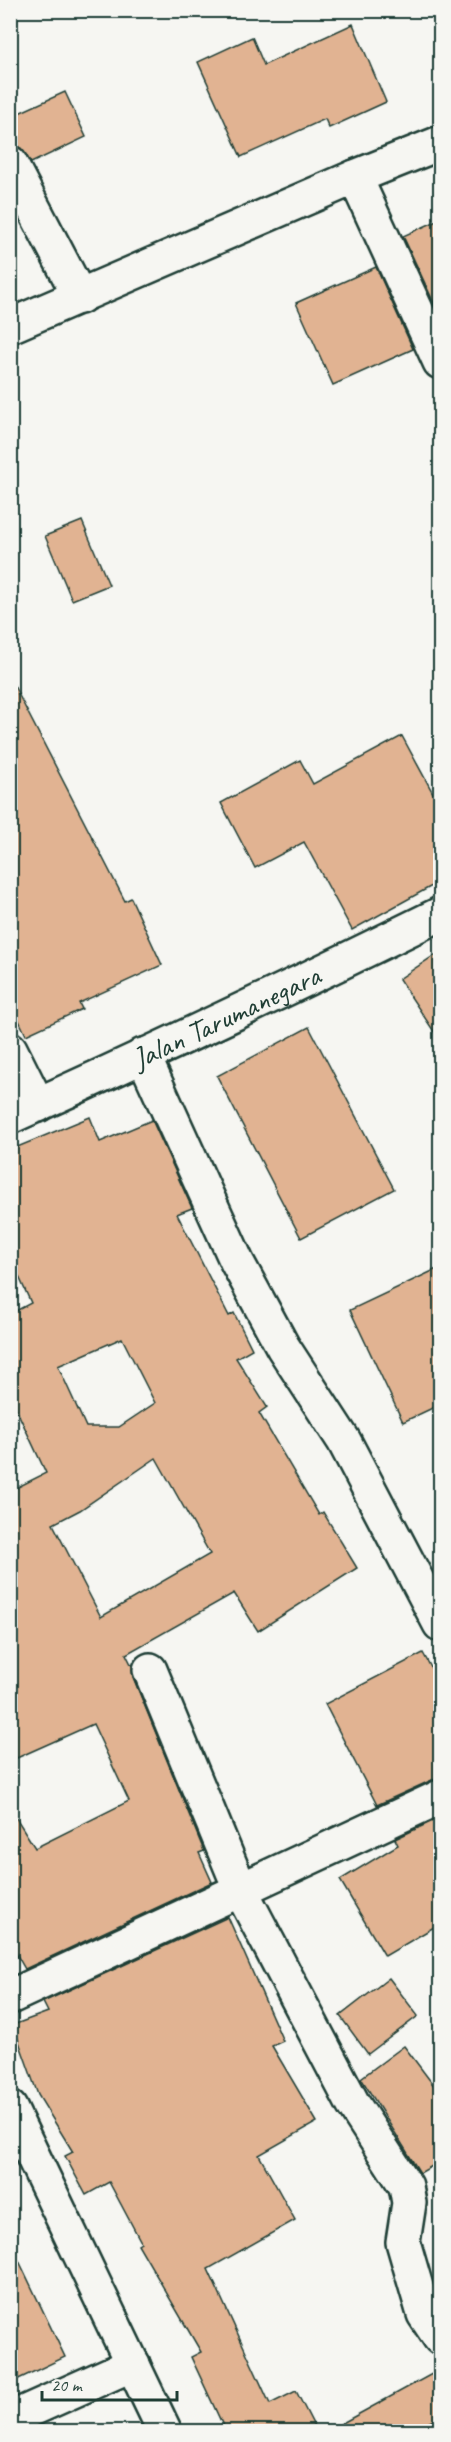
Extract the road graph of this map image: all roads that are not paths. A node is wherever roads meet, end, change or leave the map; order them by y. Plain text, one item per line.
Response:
1 (441, 143) edge
2 (10, 164) edge
3 (355, 177) junction
4 (80, 297) junction
5 (10, 326) edge
6 (441, 362) edge
7 (441, 914) edge
8 (10, 1049) edge
9 (143, 1055) junction
10 (24, 1111) edge
11 (441, 1624) edge
12 (150, 1670) dead end
13 (441, 1797) edge
14 (241, 1891) junction
15 (10, 1997) edge
16 (10, 2108) edge
17 (441, 2338) edge
18 (133, 2364) junction
19 (10, 2419) edge
20 (165, 2432) edge

1 - 3 street
2 - 4 street
3 - 4 street
3 - 6 street
4 - 5 street
7 - 9 street, Jalan Tarumanegara
8 - 10 street
9 - 10 street, Jalan Tarumanegara
9 - 11 street
12 - 14 street
13 - 14 street
14 - 15 street
14 - 17 street
16 - 18 street
18 - 19 street
18 - 20 street

